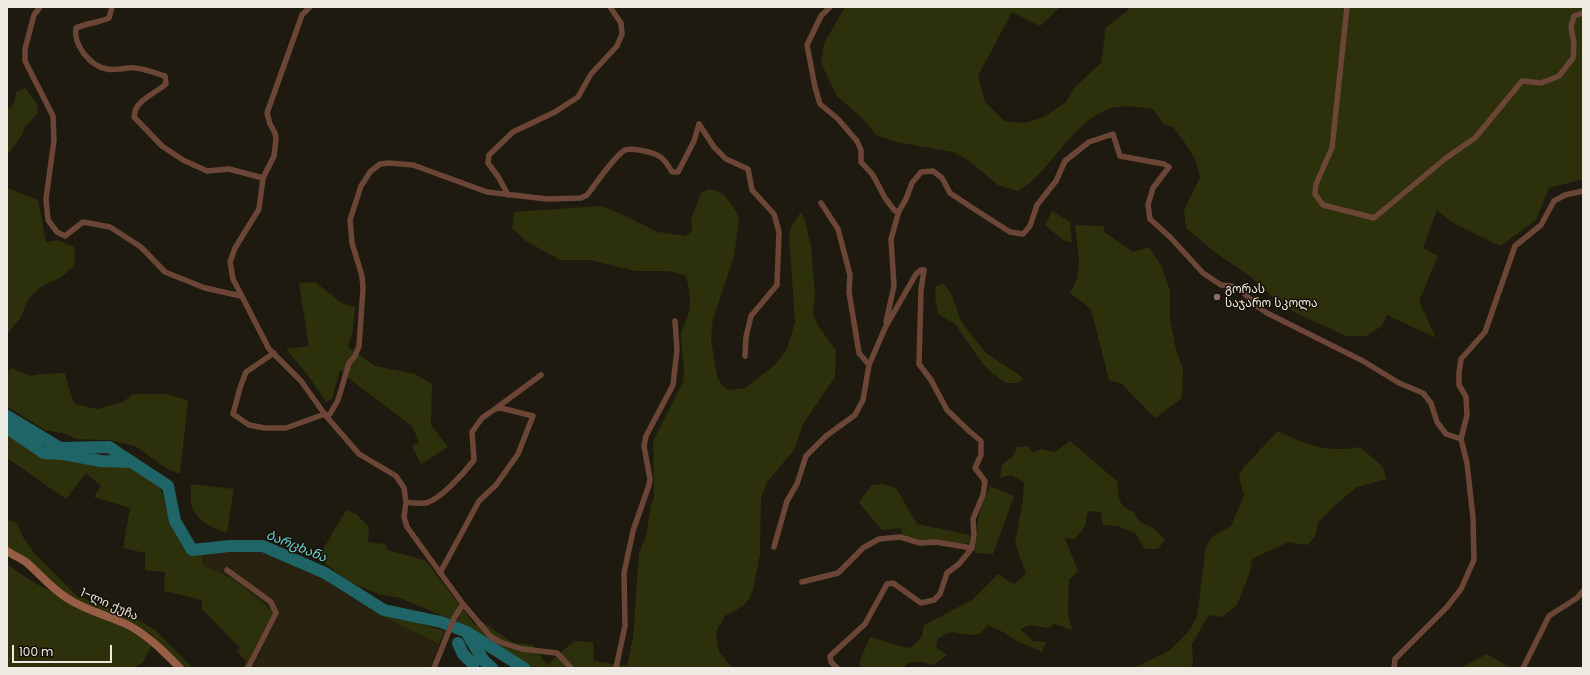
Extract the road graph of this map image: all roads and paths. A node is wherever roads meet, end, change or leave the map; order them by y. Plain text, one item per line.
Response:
1 (40, 7) edge
2 (112, 7) edge
3 (310, 7) edge
4 (610, 7) edge
5 (830, 7) edge
6 (1347, 7) edge
7 (1583, 13) edge
8 (263, 178) junction
9 (1583, 191) edge
10 (508, 195) junction
11 (821, 203) dead end
12 (899, 211) junction
13 (241, 296) junction
14 (675, 321) dead end
15 (885, 328) junction
16 (274, 353) junction
17 (745, 356) dead end
18 (869, 365) junction
19 (541, 376) dead end
20 (494, 409) junction
21 (326, 415) junction
22 (1460, 439) junction
23 (406, 502) junction
24 (774, 547) dead end
25 (972, 548) junction
26 (7, 551) edge
27 (227, 570) dead end
28 (440, 573) junction
29 (802, 582) dead end
30 (1583, 591) edge
31 (463, 604) junction
32 (180, 668) edge
33 (248, 668) edge
34 (434, 668) edge
35 (571, 668) edge
36 (616, 668) edge
37 (837, 668) edge
38 (1394, 668) edge
39 (1523, 668) edge

1 - 13 street
2 - 8 street
3 - 8 street
4 - 10 street
5 - 12 street
6 - 7 street
8 - 13 street
9 - 22 street
10 - 17 street
10 - 21 street
11 - 18 street
12 - 15 street
12 - 22 street
13 - 16 street
14 - 36 street
15 - 18 street
15 - 25 street
16 - 21 street
16 - 21 street
18 - 24 street
19 - 20 street
20 - 23 street
20 - 28 street
21 - 23 street
22 - 38 street
23 - 28 street
25 - 29 street
25 - 37 street
26 - 32 street, 1-ლი ქუჩა
27 - 33 street
28 - 31 street
30 - 39 street
31 - 34 street
31 - 35 street

